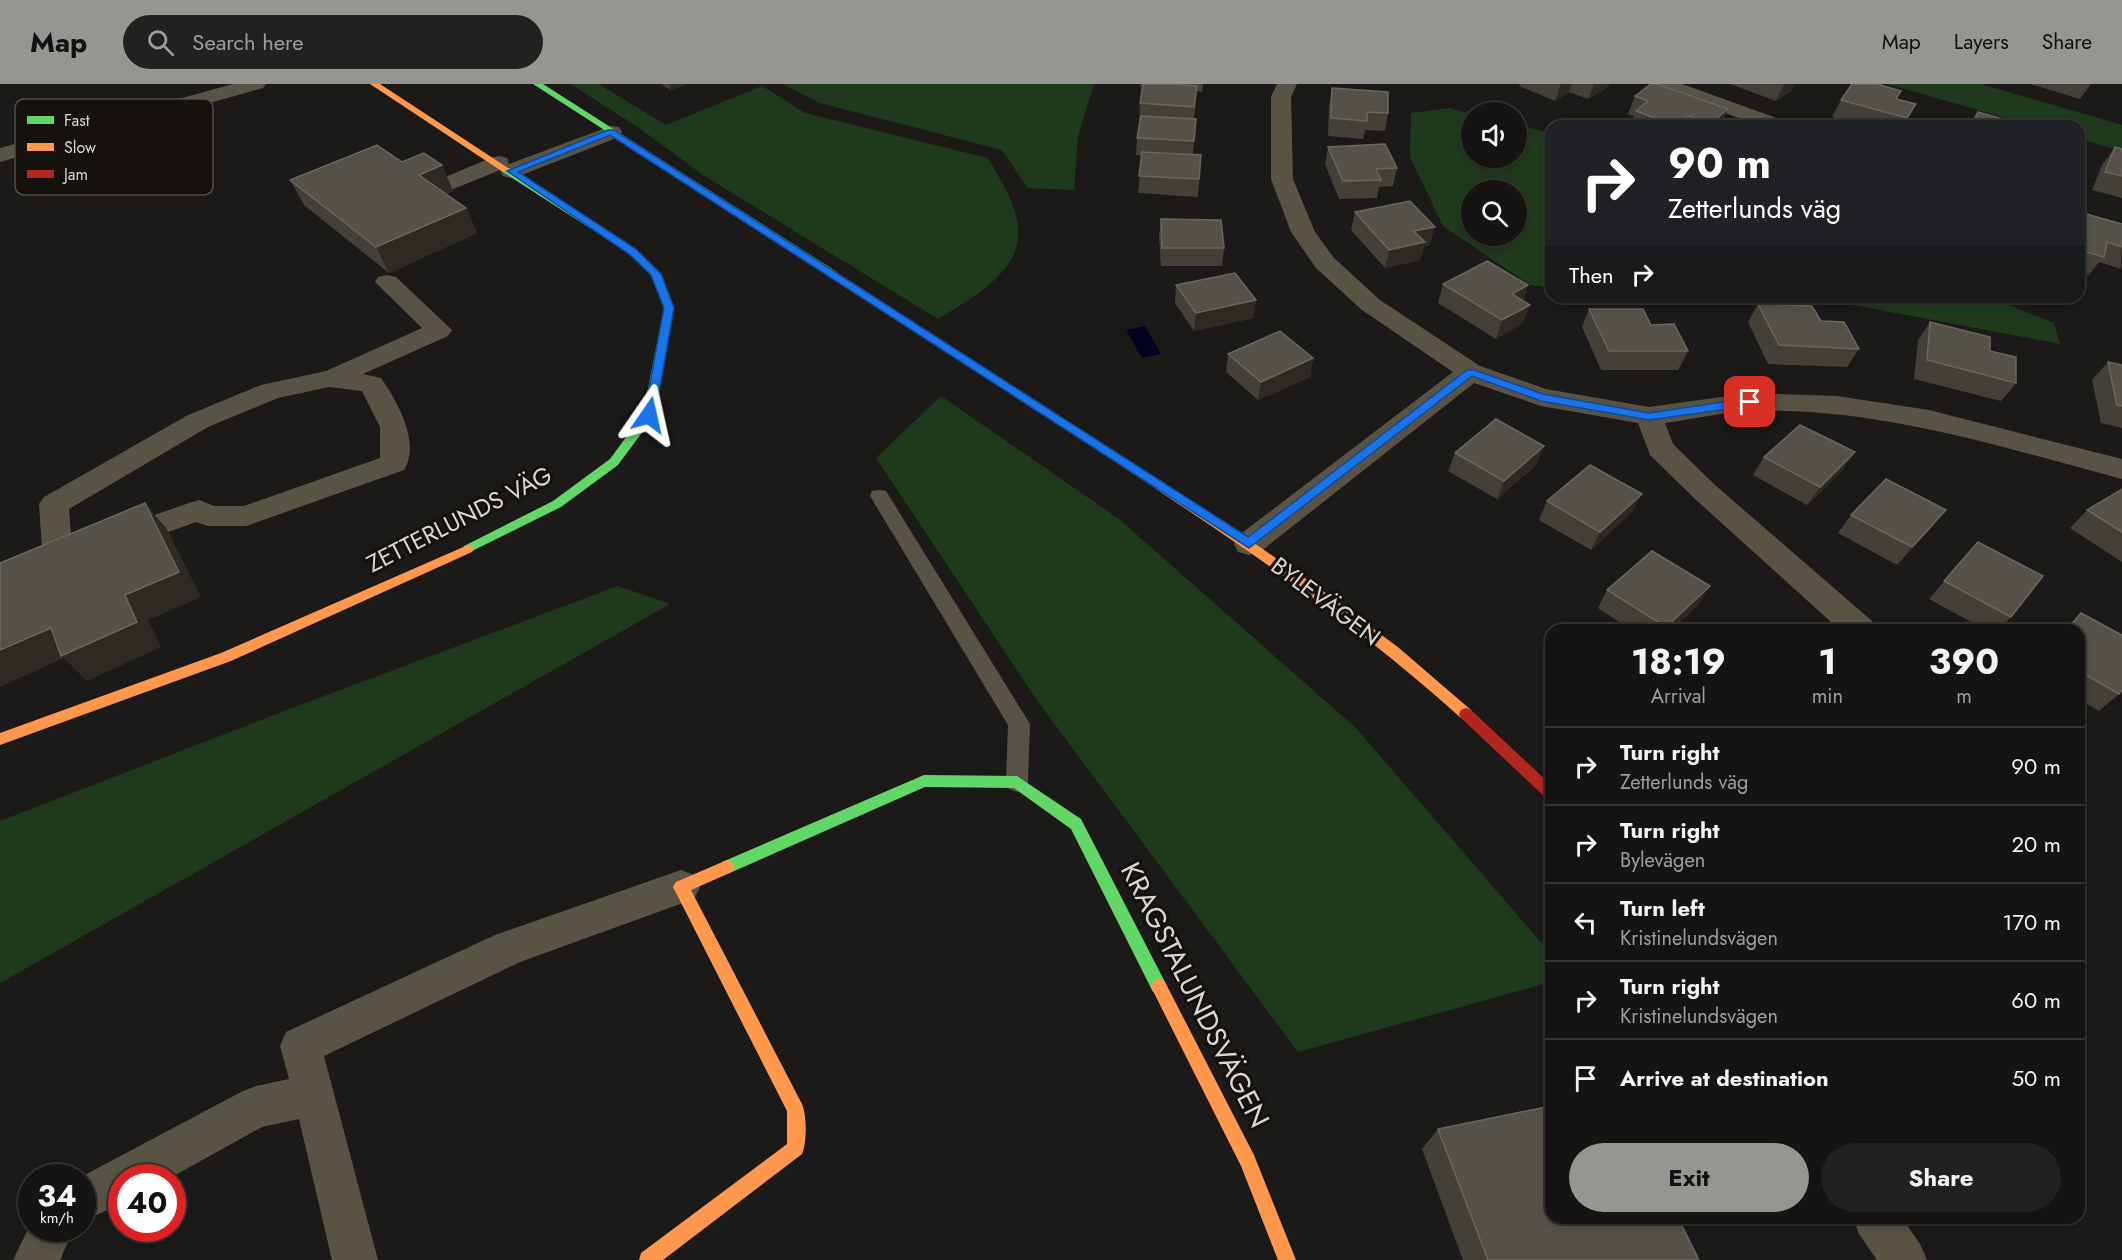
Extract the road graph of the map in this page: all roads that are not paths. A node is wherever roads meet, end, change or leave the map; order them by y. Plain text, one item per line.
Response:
1 (256, 84) edge
2 (374, 84) edge
3 (537, 84) edge
4 (1287, 84) edge
5 (1663, 84) edge
6 (202, 99) edge
7 (1764, 120) edge
8 (611, 132) junction
9 (15, 151) edge
10 (0, 155) edge
11 (505, 167) junction
12 (446, 185) dead end
13 (387, 282) dead end
14 (1471, 372) junction
15 (329, 379) junction
16 (1649, 416) junction
17 (2122, 469) edge
18 (879, 496) dead end
19 (1249, 544) junction
20 (58, 562) junction
21 (29, 574) edge
22 (1854, 624) edge
23 (0, 739) edge
24 (1017, 782) junction
25 (1545, 788) edge
26 (681, 887) junction
27 (314, 1095) junction
28 (149, 1164) edge
29 (1879, 1224) edge
30 (45, 1242) edge
31 (36, 1260) edge
32 (355, 1260) edge
33 (648, 1260) edge
34 (1287, 1260) edge
35 (1904, 1260) edge

1 - 6 street
2 - 11 street, ZETTERLUNDS VÄG
3 - 8 street, BYLEVÄGEN
4 - 14 street
5 - 7 street
8 - 11 street
8 - 19 street, BYLEVÄGEN
9 - 10 street
11 - 12 street
11 - 23 street, ZETTERLUNDS VÄG
13 - 15 street
14 - 16 street
14 - 19 street
15 - 20 street
15 - 20 street
16 - 17 street
16 - 22 street
18 - 24 lane
19 - 25 street, BYLEVÄGEN
20 - 21 street
24 - 26 street
24 - 34 street, KRAGSTALUNDSVÄGEN
26 - 27 street
26 - 33 street
27 - 28 street
27 - 32 street
29 - 35 street
30 - 31 street

